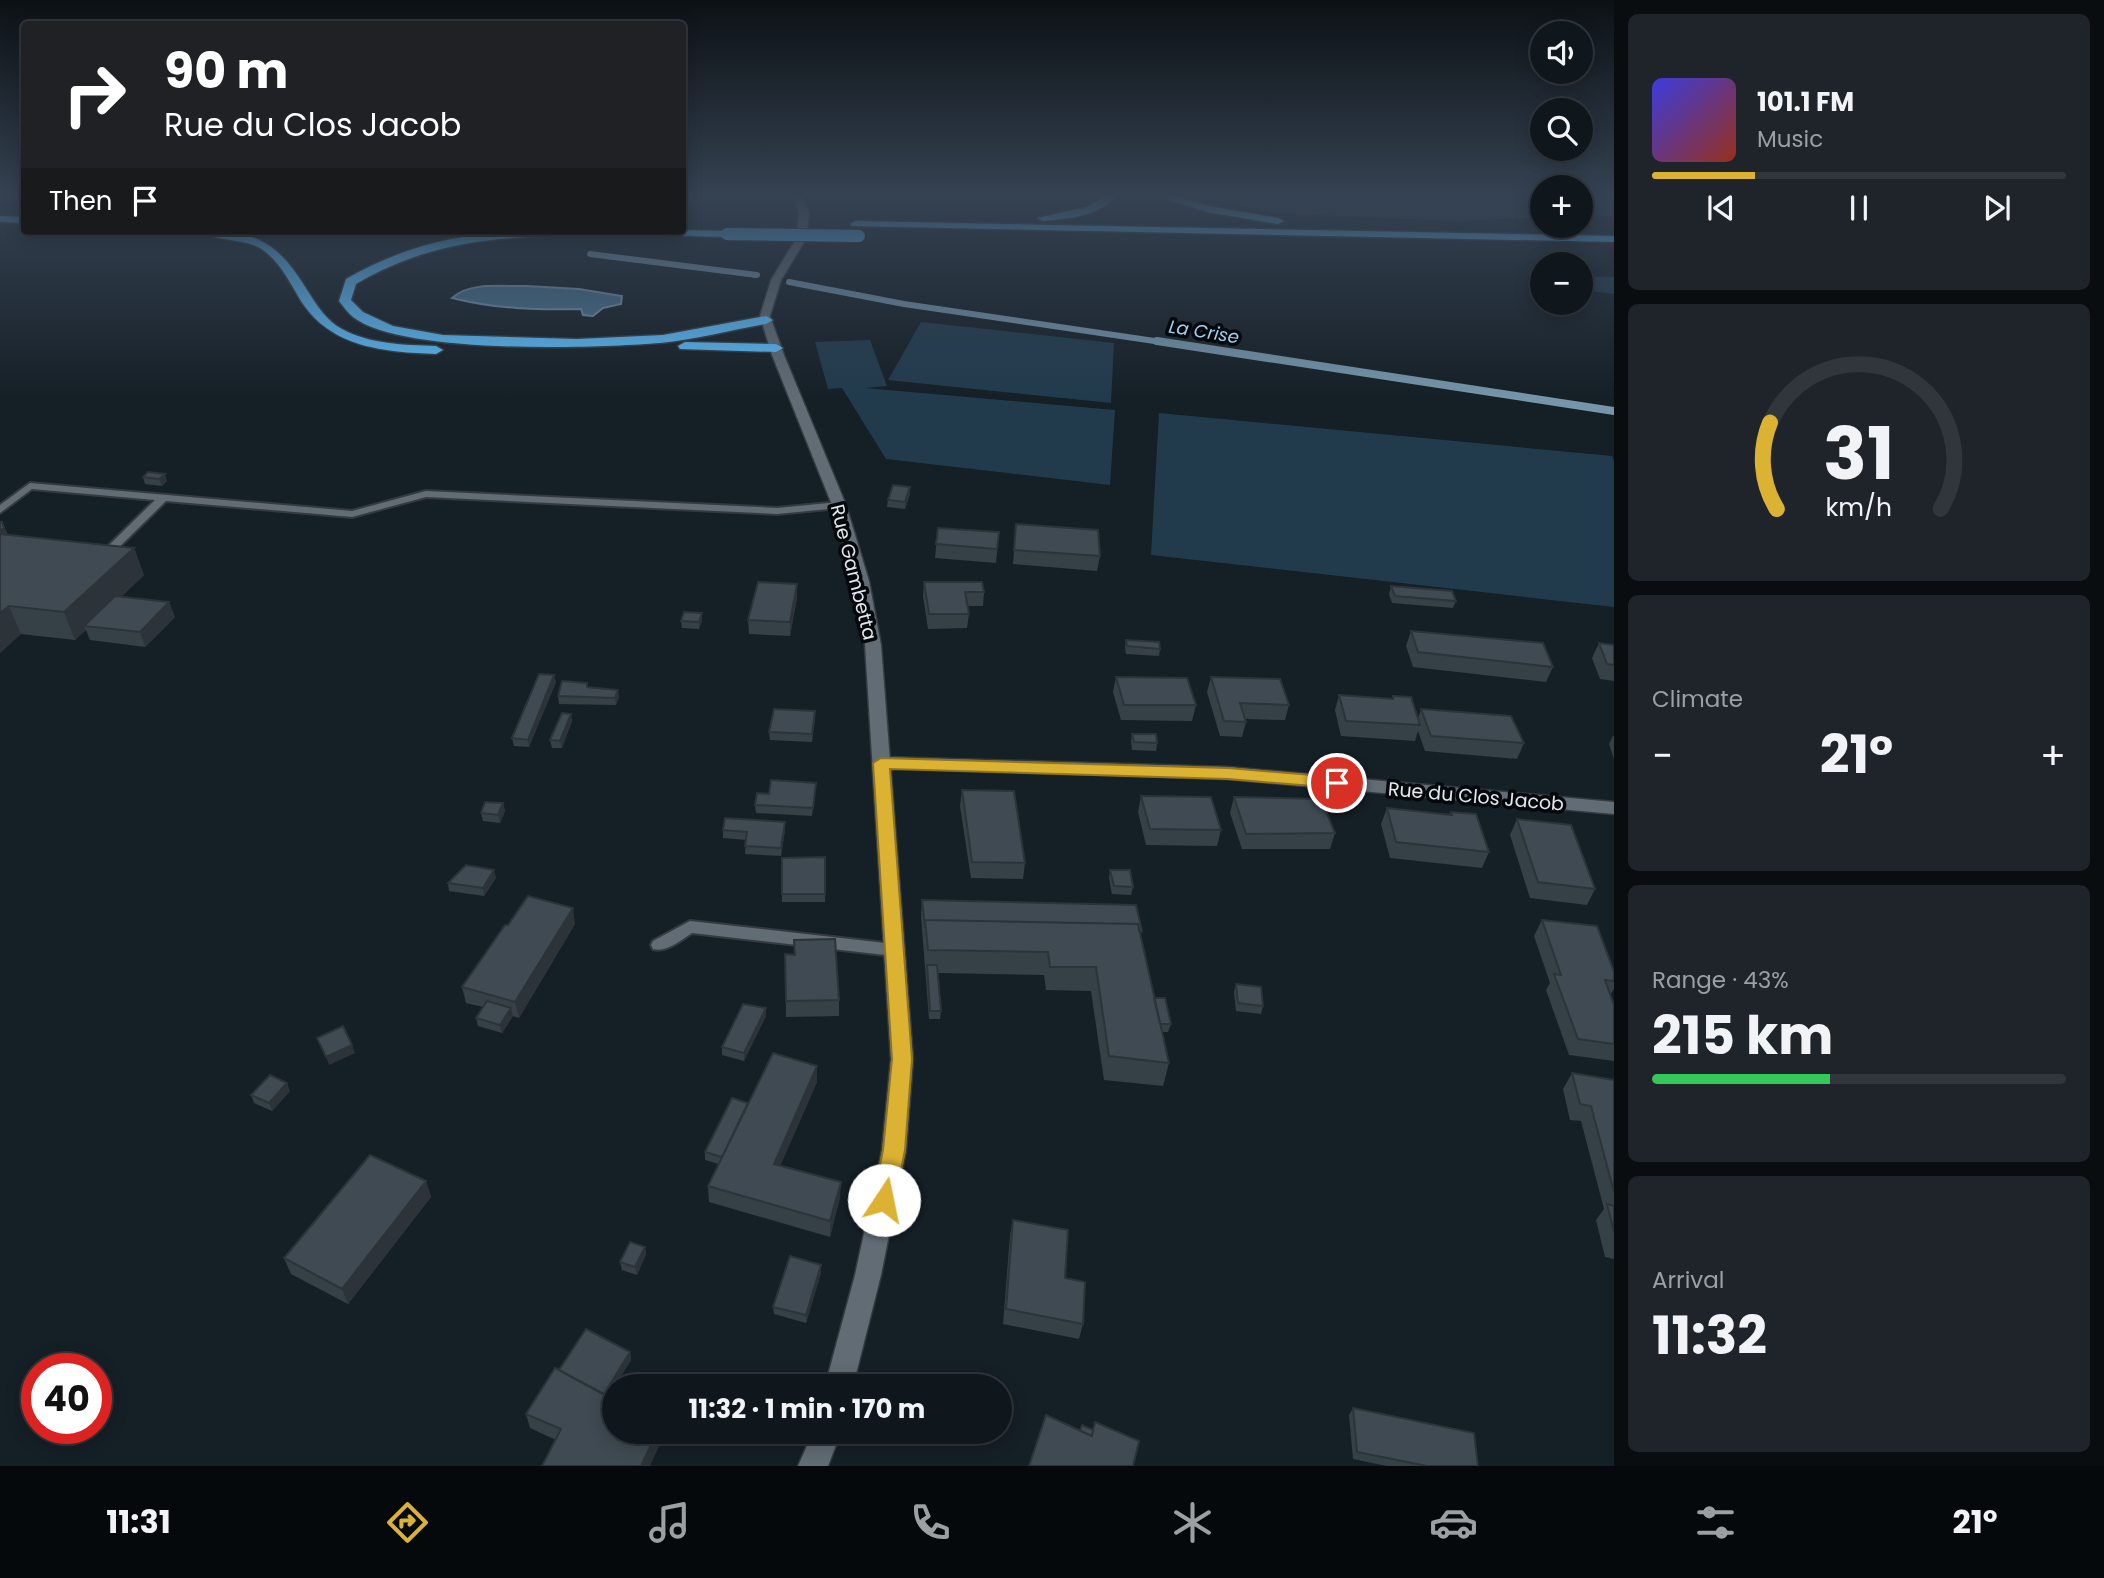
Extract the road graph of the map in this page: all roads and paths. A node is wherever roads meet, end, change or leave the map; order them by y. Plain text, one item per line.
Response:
1 (283, 262) edge
2 (382, 262) edge
3 (787, 262) edge
4 (766, 320) junction
5 (776, 348) junction
6 (163, 498) junction
7 (839, 505) junction
8 (0, 510) edge
9 (107, 553) edge
10 (881, 763) junction
11 (1612, 813) edge
12 (659, 945) dead end
13 (894, 950) junction
14 (842, 1374) edge
15 (822, 1444) edge
16 (813, 1466) edge

1 - 5 highway
2 - 4 highway
3 - 4 street
4 - 5 street, Rue Gambetta
5 - 7 street, Rue Gambetta
6 - 7 lane
6 - 8 lane
6 - 9 lane
7 - 10 street, Rue Gambetta
10 - 11 street, Rue du Clos Jacob
10 - 13 street, Rue Gambetta
12 - 13 lane
13 - 14 street, Rue Gambetta
15 - 16 street

